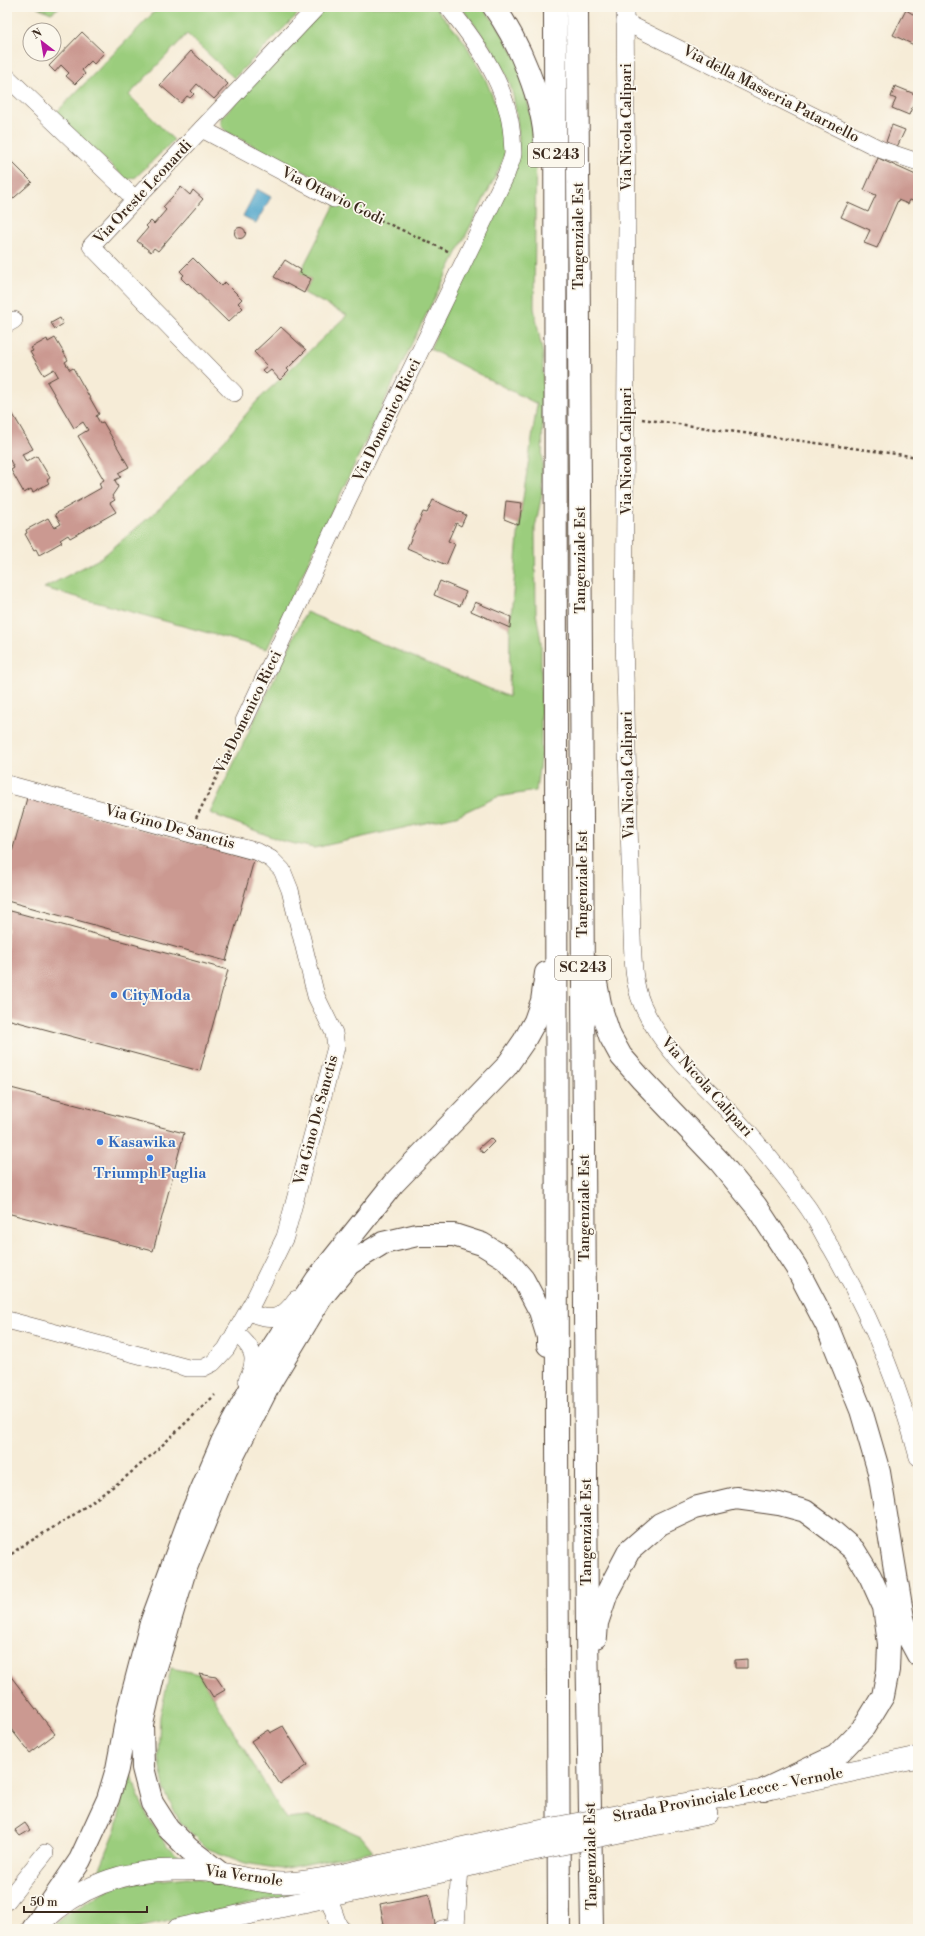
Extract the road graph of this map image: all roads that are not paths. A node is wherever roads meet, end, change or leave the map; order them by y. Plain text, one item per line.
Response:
1 (317, 7) edge
2 (448, 7) edge
3 (494, 7) edge
4 (555, 7) edge
5 (577, 7) edge
6 (625, 14) edge
7 (7, 77) edge
8 (202, 129) junction
9 (918, 162) edge
10 (135, 199) junction
11 (334, 199) road end
12 (557, 303) junction
13 (234, 393) dead end
14 (244, 721) road end
15 (7, 784) edge
16 (582, 791) junction
17 (557, 799) junction
18 (317, 1278) junction
19 (248, 1312) junction
20 (7, 1320) edge
21 (235, 1333) junction
22 (234, 1419) junction
23 (557, 1438) junction
24 (918, 1457) edge
25 (918, 1655) edge
26 (918, 1757) edge
27 (918, 1769) edge
28 (764, 1790) junction
29 (637, 1820) junction
30 (514, 1845) junction
31 (45, 1853) dead end
32 (460, 1868) junction
33 (220, 1873) junction
34 (591, 1890) junction
35 (328, 1896) junction
36 (7, 1901) edge
37 (339, 1928) edge
38 (452, 1928) edge
39 (34, 1929) edge
40 (178, 1929) edge
41 (560, 1929) edge
42 (592, 1929) edge

1 - 8 street, Via Oreste Leonardi
2 - 14 street, Via Domenico Ricci
3 - 12 highway
4 - 12 highway, Tangenziale Est / SC 243
5 - 16 highway, Tangenziale Est / SC 243
6 - 9 street, Via della Masseria Patarnello
6 - 24 street, Via Nicola Calipari
7 - 10 street
8 - 10 street, Via Oreste Leonardi
8 - 11 street, Via Ottavio Godi
10 - 13 street, Via Oreste Leonardi
12 - 17 highway, Tangenziale Est
15 - 19 street, Via Gino De Sanctis
16 - 25 highway
16 - 34 highway, Tangenziale Est / SC 243
17 - 18 highway
17 - 23 highway, Tangenziale Est
18 - 19 street
18 - 22 highway
19 - 21 street, Via Gino De Sanctis
20 - 21 street, Via Gino De Sanctis
21 - 22 street
22 - 39 highway
23 - 33 highway
23 - 41 highway, Tangenziale Est
26 - 28 main road, Strada Provinciale Lecce - Vernole
27 - 29 main road, Strada Provinciale Lecce - Vernole
28 - 29 main road, Strada Provinciale Lecce - Vernole
28 - 34 highway
29 - 30 main road, Strada Provinciale Lecce - Vernole, bridge
30 - 32 main road, Via Vernole
30 - 33 main road, Via Vernole
31 - 36 street
32 - 35 main road, Via Vernole
32 - 38 street
33 - 39 main road, Via Vernole
34 - 42 highway, Tangenziale Est / SC 243
35 - 37 street
35 - 40 main road, Via Vernole

